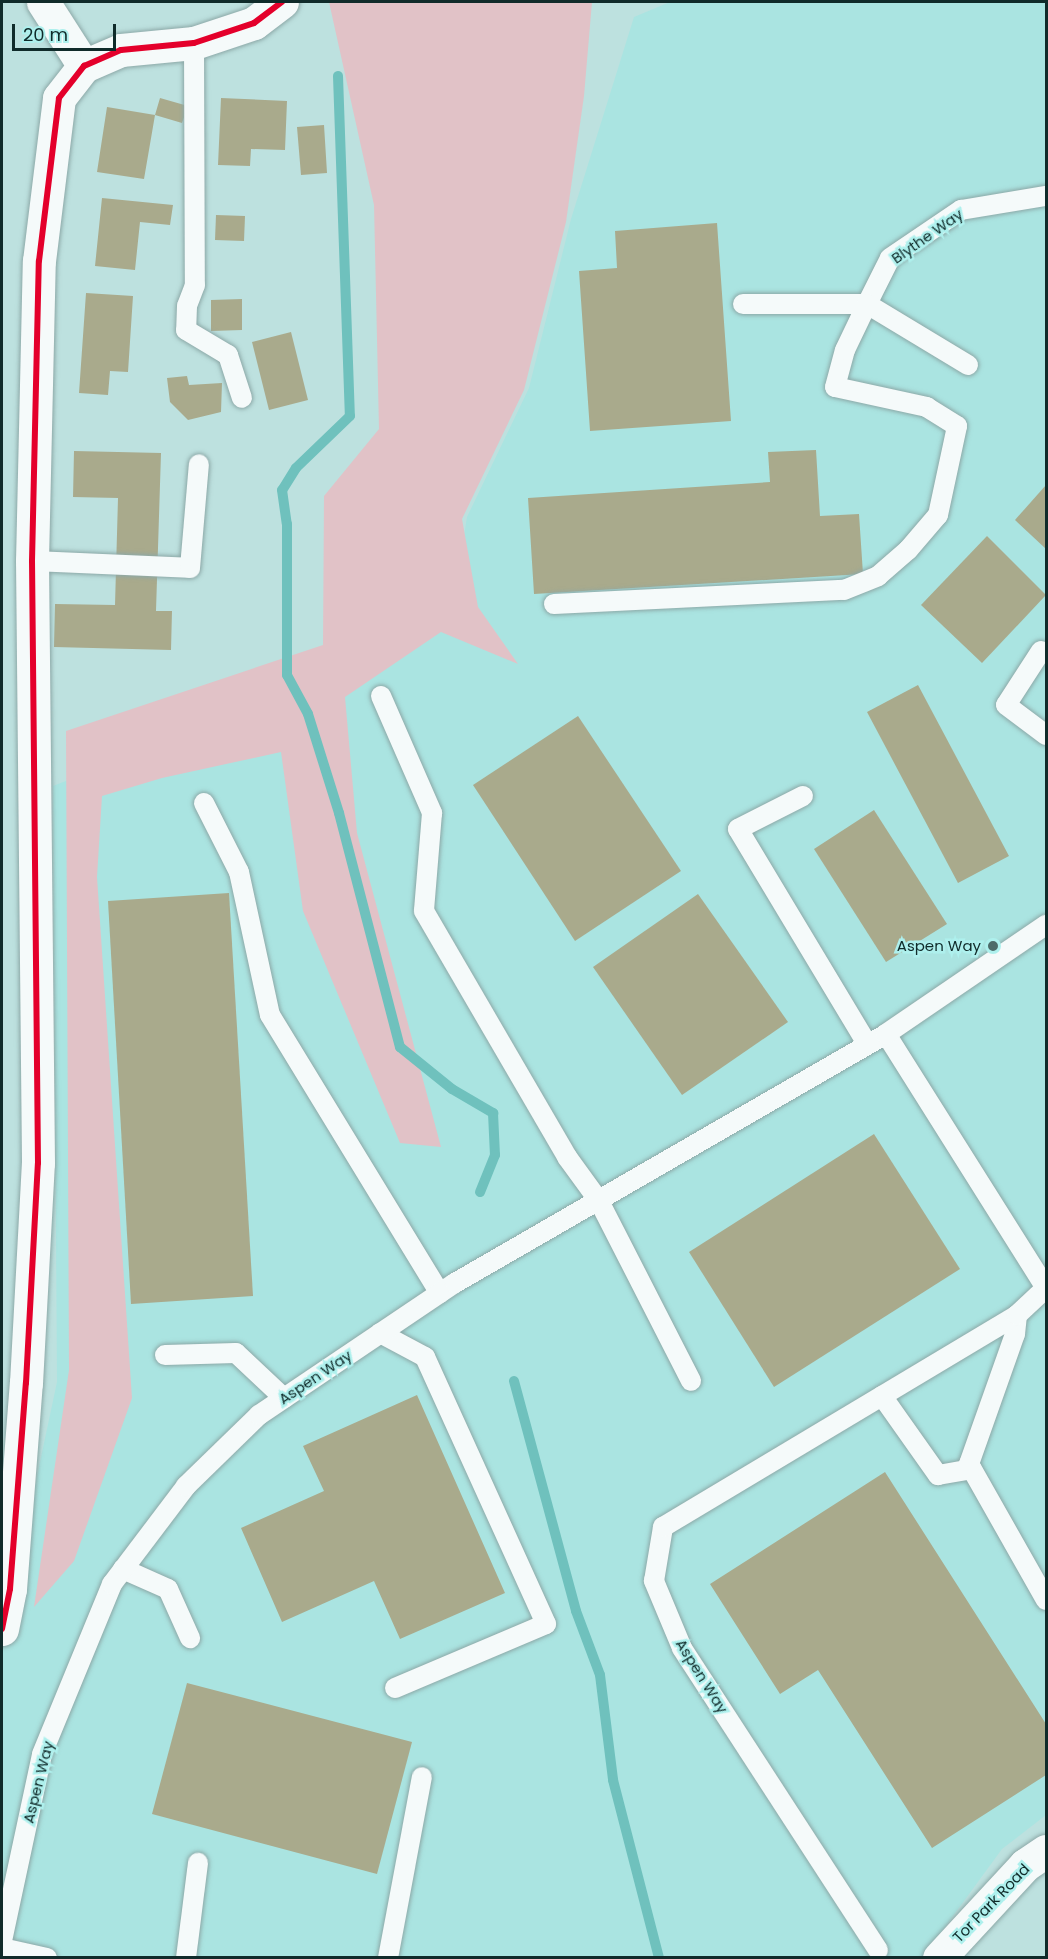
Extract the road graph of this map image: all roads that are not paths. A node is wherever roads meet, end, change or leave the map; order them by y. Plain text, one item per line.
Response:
1 (43, 2) edge
2 (282, 2) edge
3 (194, 43) junction
4 (84, 66) junction
5 (1047, 196) edge
6 (743, 304) dead end
7 (867, 304) junction
8 (968, 365) dead end
9 (242, 398) dead end
10 (199, 464) dead end
11 (32, 561) junction
12 (554, 604) dead end
13 (1041, 651) dead end
14 (381, 696) dead end
15 (1047, 735) edge
16 (803, 796) dead end
17 (204, 803) dead end
18 (1047, 925) edge
19 (886, 1034) junction
20 (867, 1044) junction
21 (599, 1201) junction
22 (1046, 1288) edge
23 (440, 1293) junction
24 (1017, 1315) junction
25 (380, 1333) junction
26 (165, 1355) dead end
27 (691, 1380) dead end
28 (882, 1396) junction
29 (284, 1398) junction
30 (971, 1469) junction
31 (123, 1569) junction
32 (1047, 1600) edge
33 (2, 1629) edge
34 (190, 1638) dead end
35 (395, 1688) dead end
36 (422, 1777) dead end
37 (1047, 1851) edge
38 (198, 1863) dead end
39 (2, 1941) edge
40 (2, 1948) edge
41 (878, 1950) dead end
42 (47, 1958) edge
43 (186, 1958) edge
44 (388, 1958) edge
45 (939, 1958) edge

1 - 4 street
2 - 3 street
3 - 4 street
3 - 9 lane
4 - 11 street
5 - 7 lane, Blythe Way
6 - 7 lane
7 - 8 lane
7 - 12 lane, Blythe Way
10 - 11 lane
11 - 33 street
13 - 15 lane
14 - 21 lane
16 - 20 lane
17 - 23 lane
18 - 19 lane, Aspen Way
19 - 20 lane, Aspen Way
19 - 22 lane, Aspen Way
20 - 21 lane, Aspen Way
21 - 23 lane, Aspen Way
21 - 27 lane
22 - 24 lane, Aspen Way
23 - 25 lane, Aspen Way
24 - 28 lane, Aspen Way
24 - 30 lane
25 - 29 lane, Aspen Way
25 - 35 lane
26 - 29 lane
28 - 30 lane
28 - 41 lane, Aspen Way
29 - 31 lane, Aspen Way
30 - 32 lane
31 - 34 lane
31 - 39 lane, Aspen Way
36 - 44 lane
37 - 45 street, Tor Park Road
38 - 43 lane
40 - 42 lane

